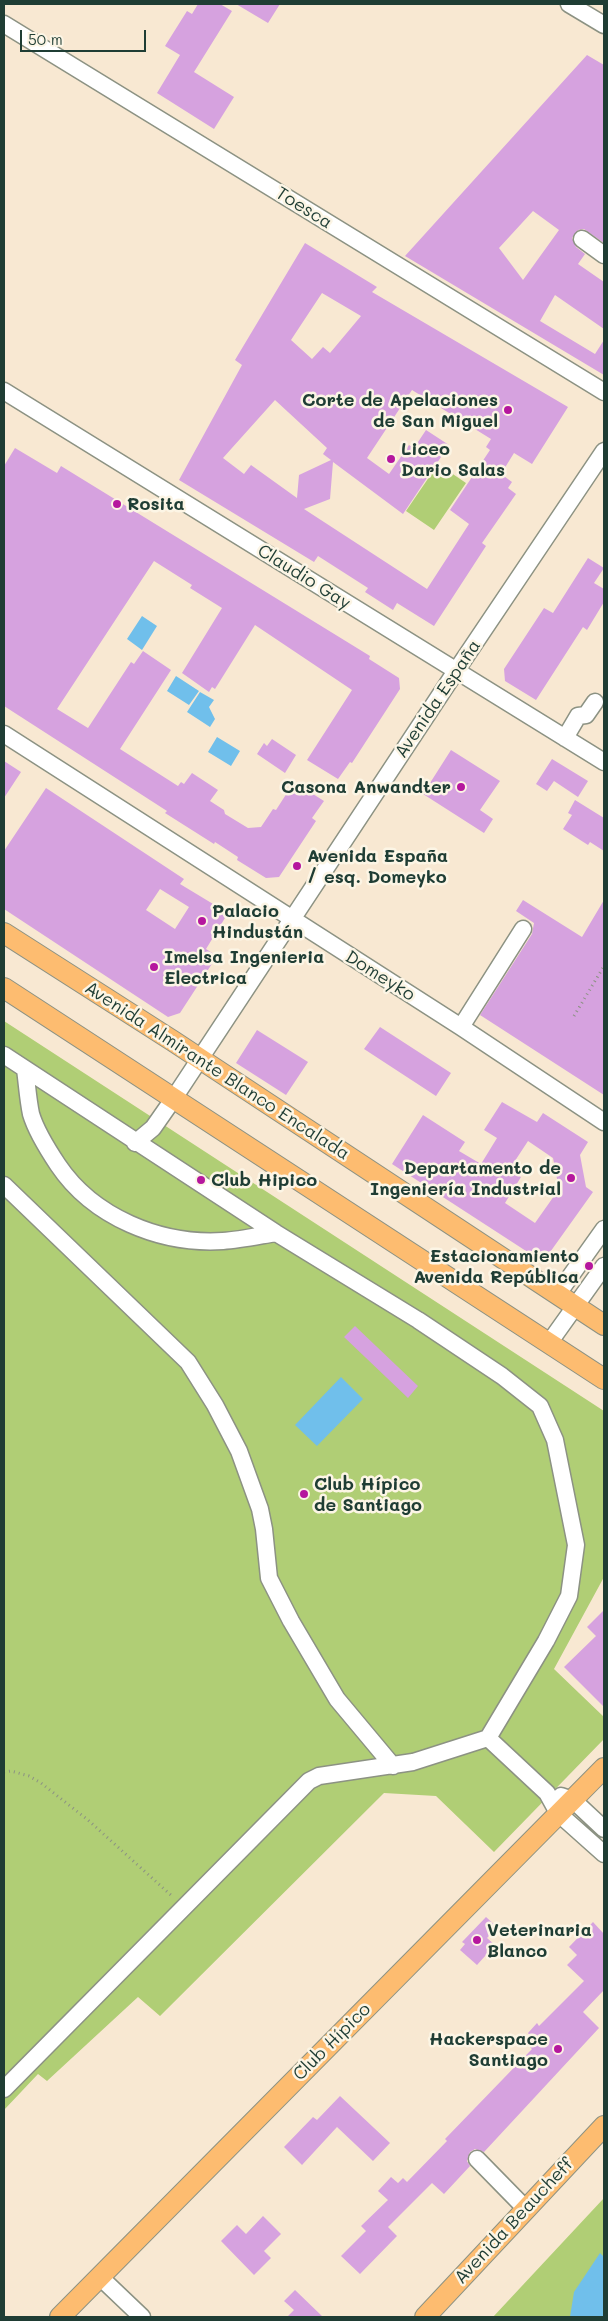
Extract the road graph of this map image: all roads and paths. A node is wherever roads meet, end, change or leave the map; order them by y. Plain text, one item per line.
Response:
1 (569, 4) edge
2 (4, 24) edge
3 (604, 25) edge
4 (582, 239) dead end
5 (604, 255) edge
6 (4, 391) edge
7 (604, 392) edge
8 (604, 450) edge
9 (456, 671) junction
10 (595, 702) dead end
11 (4, 734) edge
12 (565, 738) junction
13 (604, 762) edge
14 (291, 920) junction
15 (523, 929) dead end
16 (4, 933) edge
17 (604, 966) edge
18 (4, 988) edge
19 (574, 1016) dead end
20 (461, 1027) junction
21 (4, 1055) edge
22 (200, 1059) junction
23 (25, 1069) junction
24 (174, 1098) junction
25 (604, 1122) edge
26 (135, 1143) junction
27 (4, 1185) edge
28 (604, 1229) edge
29 (276, 1233) junction
30 (604, 1266) edge
31 (557, 1295) junction
32 (576, 1306) junction
33 (604, 1325) edge
34 (549, 1343) junction
35 (604, 1379) edge
36 (488, 1738) junction
37 (393, 1766) junction
38 (604, 1768) edge
39 (4, 1772) edge
40 (566, 1806) junction
41 (604, 1829) edge
42 (604, 1854) edge
43 (184, 1907) junction
44 (4, 2089) edge
45 (604, 2126) edge
46 (477, 2159) dead end
47 (526, 2209) junction
48 (100, 2276) junction
49 (60, 2317) edge
50 (142, 2317) edge
51 (425, 2317) edge

1 - 3 street
2 - 7 street, Toesca
4 - 5 street
6 - 9 street, Claudio Gay
8 - 9 street, Avenida España
9 - 12 street, Claudio Gay
9 - 14 street, Avenida España
10 - 12 street
11 - 14 street, Domeyko
12 - 13 street, Claudio Gay
14 - 20 street, Domeyko
14 - 22 street, Avenida España
15 - 20 street
16 - 22 main road, Avenida Almirante Blanco Encalada
17 - 19 path
18 - 24 main road
20 - 25 street, Domeyko
21 - 23 street
22 - 24 street, Avenida España
22 - 31 main road, Avenida Almirante Blanco Encalada
23 - 26 street
23 - 29 street
24 - 26 street, Avenida España
24 - 34 main road
26 - 29 street
27 - 37 street
28 - 31 street
29 - 36 street
30 - 32 street
31 - 32 main road, Avenida Almirante Blanco Encalada
32 - 33 main road, Avenida Almirante Blanco Encalada
32 - 34 street
34 - 35 main road
36 - 37 street
36 - 40 street
37 - 43 street
38 - 40 main road, Club Hípico
39 - 43 path
40 - 41 street
40 - 42 street
40 - 48 main road, Club Hípico
43 - 44 street
45 - 47 main road, Avenida Beaucheff
46 - 47 street
47 - 51 main road, Avenida Beaucheff
48 - 49 main road, Club Hípico
48 - 50 street

